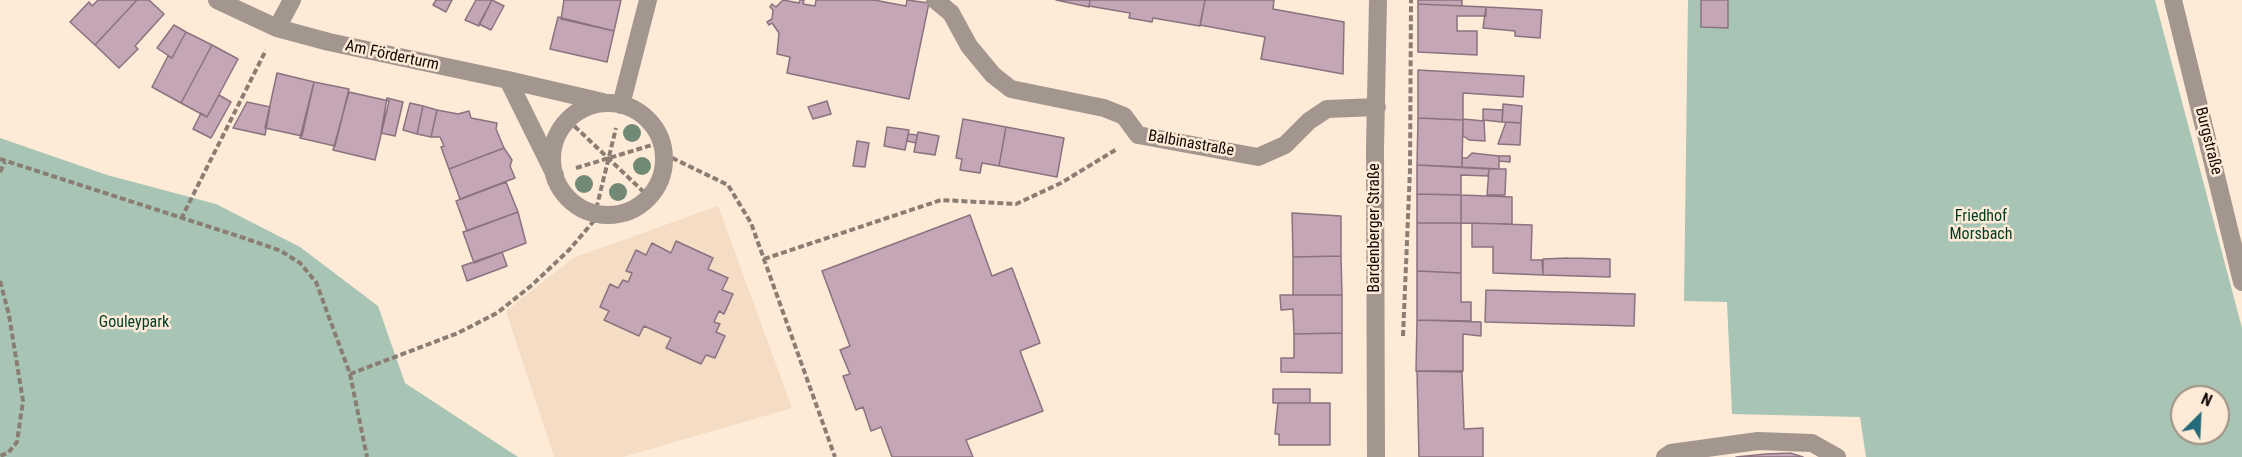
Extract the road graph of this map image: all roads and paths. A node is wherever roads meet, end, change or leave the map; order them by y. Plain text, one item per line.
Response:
1 (217, 0) edge
2 (292, 0) edge
3 (648, 0) edge
4 (935, 0) edge
5 (1378, 0) edge
6 (1411, 0) edge
7 (2173, 0) edge
8 (277, 28) junction
9 (508, 80) junction
10 (614, 104) junction
11 (1377, 107) junction
12 (568, 120) junction
13 (1138, 135) junction
14 (663, 148) junction
15 (0, 159) edge
16 (607, 159) junction
17 (5, 162) junction
18 (0, 172) edge
19 (555, 175) junction
20 (650, 197) junction
21 (595, 213) junction
22 (181, 219) junction
23 (764, 259) junction
24 (0, 281) edge
25 (2242, 282) edge
26 (1403, 337) dead end
27 (350, 374) junction
28 (10, 455) edge
29 (0, 456) edge
30 (367, 457) edge
31 (835, 457) edge
32 (1376, 457) edge
33 (1665, 457) edge
34 (1837, 457) edge

1 - 8 street, Am Förderturm
2 - 8 street
3 - 10 street
4 - 13 street, Balbinastraße
5 - 11 street, Bardenberger Straße
6 - 26 path
7 - 25 street, Burgstraße
8 - 9 street, Am Förderturm
8 - 22 path
9 - 10 street, Am Förderturm
9 - 19 street
10 - 12 street
10 - 14 street, Am Förderturm
10 - 16 path
11 - 13 street, Balbinastraße
11 - 32 street, Bardenberger Straße
12 - 16 path
12 - 19 street
13 - 23 path
14 - 16 path
14 - 20 street
14 - 23 path
15 - 17 path
16 - 20 path
16 - 21 path
17 - 18 path
17 - 22 path
19 - 21 street
20 - 21 street
21 - 27 path
22 - 27 path
23 - 31 path
24 - 28 path
27 - 30 path
28 - 29 path
33 - 34 street

